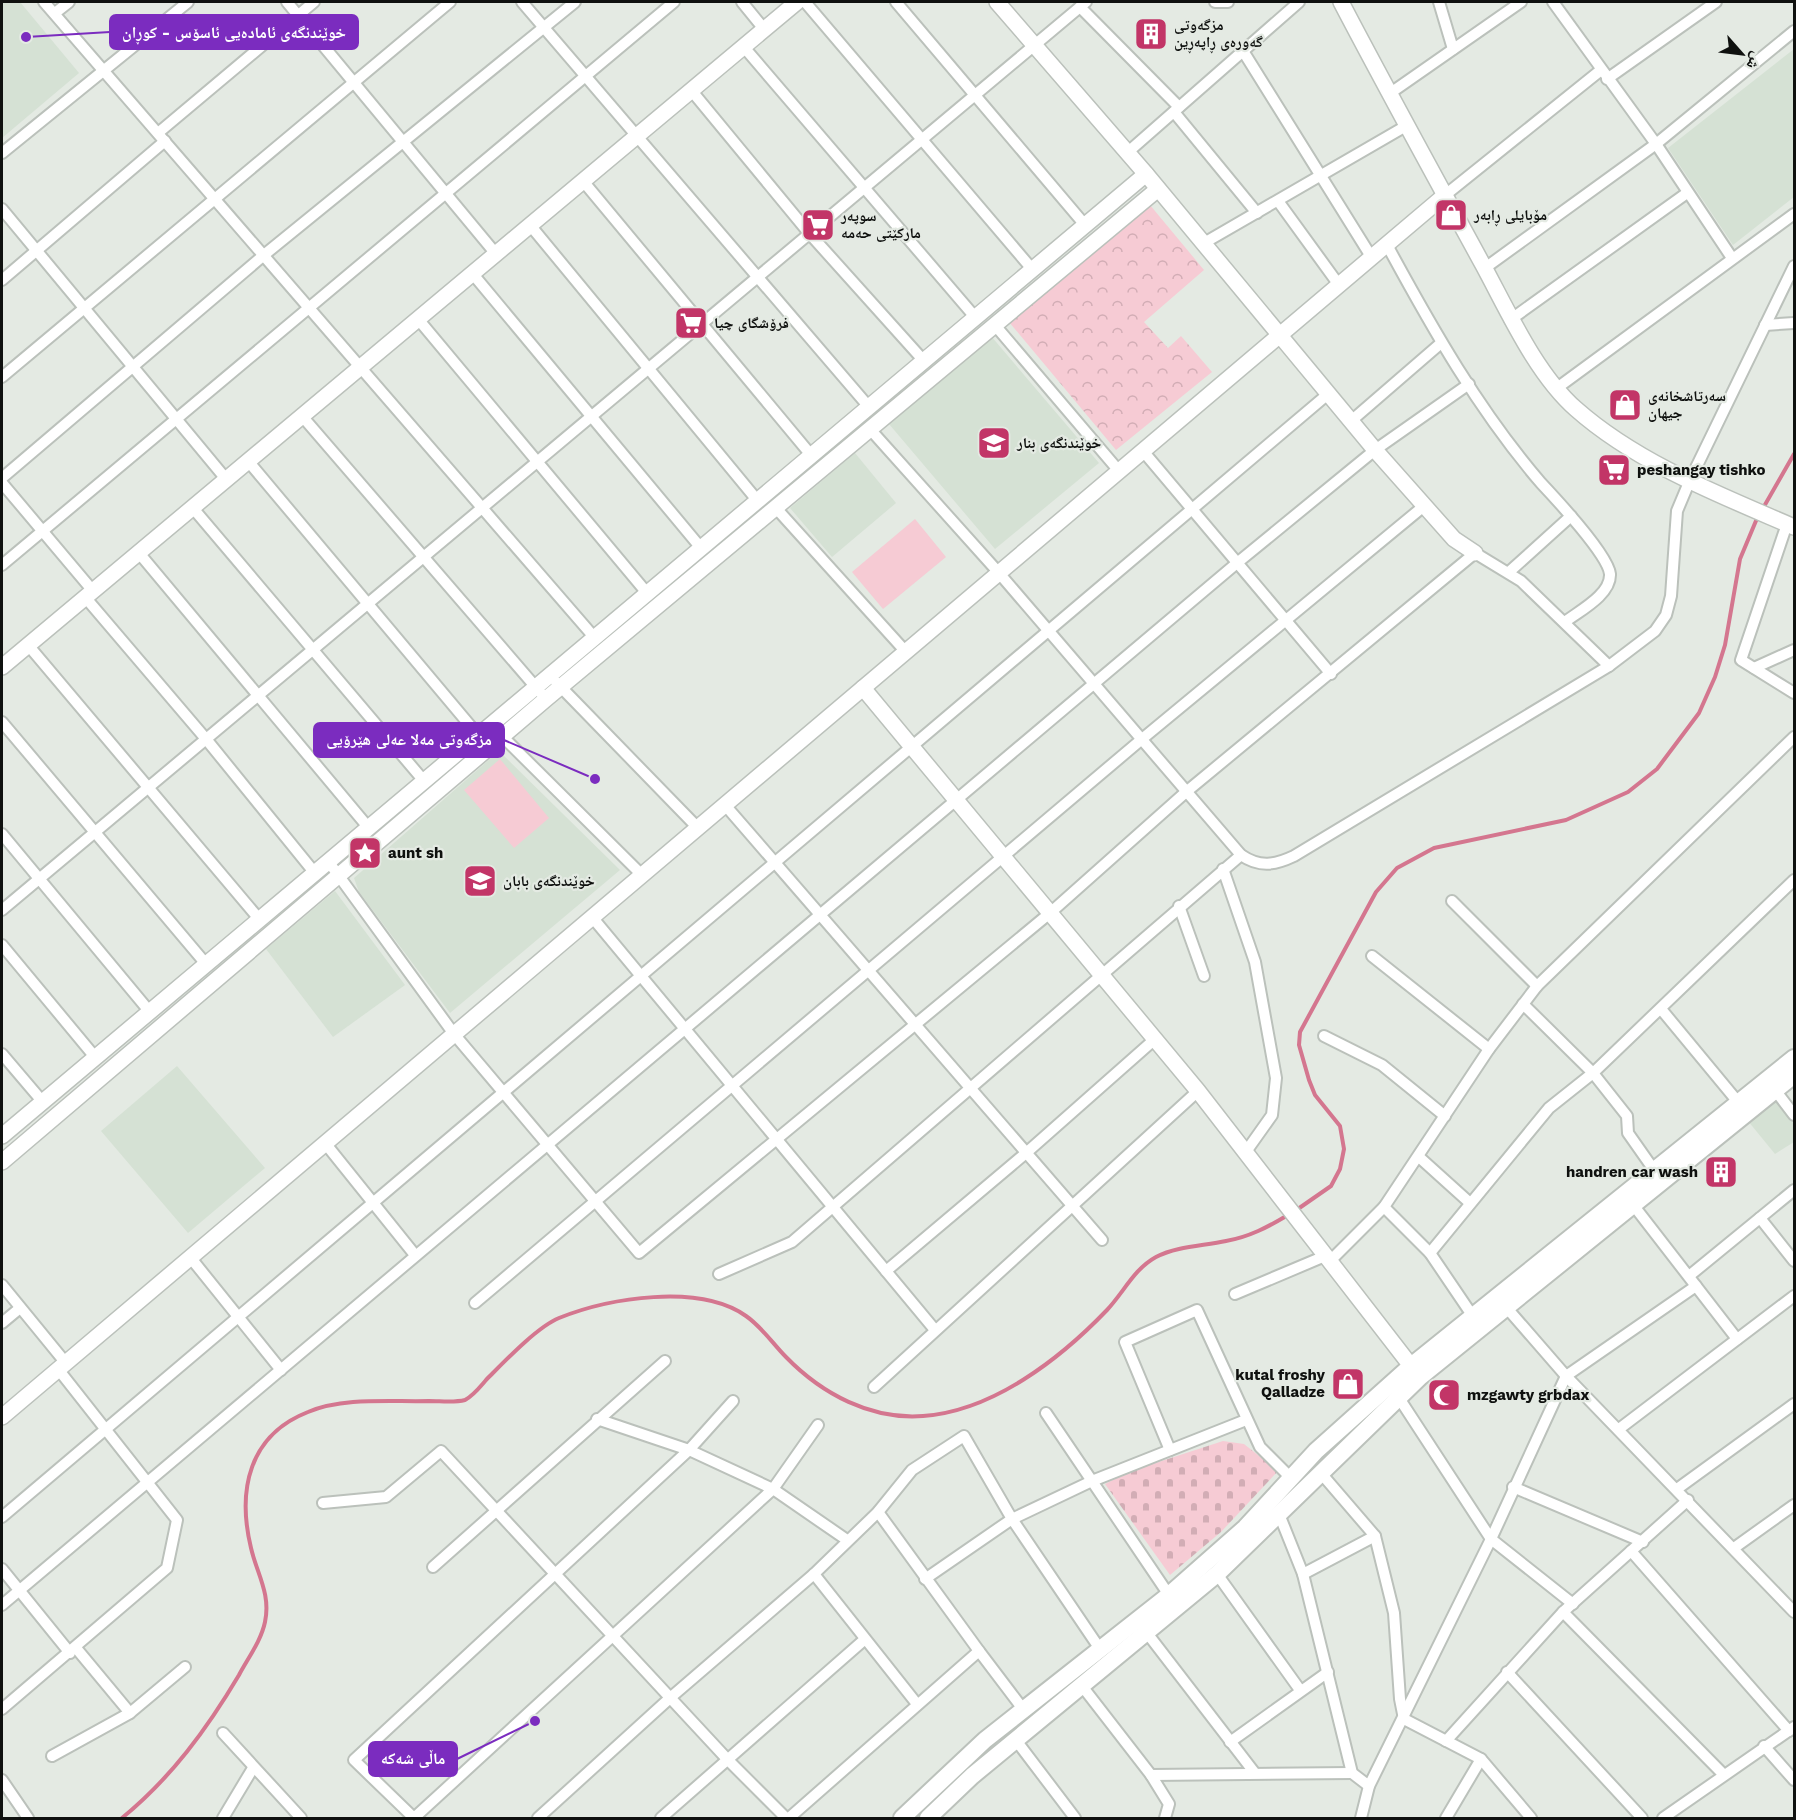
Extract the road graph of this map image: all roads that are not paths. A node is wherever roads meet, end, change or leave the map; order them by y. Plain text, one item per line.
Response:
1 (44, 2) edge
2 (69, 2) edge
3 (188, 2) edge
4 (286, 2) edge
5 (314, 2) edge
6 (450, 2) edge
7 (522, 2) edge
8 (575, 2) edge
9 (674, 2) edge
10 (742, 2) edge
11 (797, 2) edge
12 (805, 2) edge
13 (896, 2) edge
14 (997, 2) edge
15 (1215, 2) edge
16 (1228, 2) edge
17 (1299, 2) edge
18 (1341, 2) edge
19 (1439, 2) edge
20 (1521, 2) edge
21 (1553, 2) edge
22 (1716, 2) edge
23 (1083, 4) edge
24 (55, 13) junction
25 (298, 15) junction
26 (544, 28) junction
27 (764, 29) junction
28 (1794, 31) edge
29 (743, 46) junction
30 (1034, 46) junction
31 (1453, 49) junction
32 (1243, 51) junction
33 (104, 70) junction
34 (1604, 74) junction
35 (585, 76) junction
36 (354, 82) junction
37 (691, 90) junction
38 (1389, 94) junction
39 (975, 95) junction
40 (1176, 109) junction
41 (1406, 126) junction
42 (637, 136) junction
43 (161, 137) junction
44 (922, 139) junction
45 (402, 141) junction
46 (1656, 144) junction
47 (1128, 152) junction
48 (2, 153) edge
49 (1146, 174) junction
50 (1320, 176) junction
51 (583, 181) junction
52 (865, 187) junction
53 (1158, 189) junction
54 (446, 193) junction
55 (1687, 193) junction
56 (1444, 196) junction
57 (213, 197) junction
58 (1278, 201) junction
59 (2, 209) edge
60 (1257, 213) junction
61 (1794, 214) edge
62 (530, 225) junction
63 (1085, 225) junction
64 (809, 233) junction
65 (1204, 243) junction
66 (1387, 245) junction
67 (36, 250) junction
68 (496, 254) junction
69 (264, 255) junction
70 (1372, 258) junction
71 (1732, 258) junction
72 (1794, 266) edge
73 (1485, 268) junction
74 (1032, 269) junction
75 (472, 273) junction
76 (758, 277) junction
77 (2, 280) edge
78 (1339, 285) junction
79 (84, 308) junction
80 (309, 308) junction
81 (975, 317) junction
82 (418, 319) junction
83 (1510, 320) junction
84 (702, 323) junction
85 (1794, 323) edge
86 (994, 324) junction
87 (1765, 325) junction
88 (1280, 335) junction
89 (1440, 344) junction
90 (924, 361) junction
91 (360, 366) junction
92 (133, 367) junction
93 (649, 368) junction
94 (2, 377) edge
95 (1469, 384) junction
96 (1557, 388) junction
97 (1328, 394) junction
98 (869, 407) junction
99 (302, 416) junction
100 (591, 416) junction
101 (176, 419) junction
102 (1351, 421) junction
103 (869, 428) junction
104 (1375, 450) junction
105 (1143, 451) junction
106 (811, 455) junction
107 (248, 460) junction
108 (538, 460) junction
109 (1119, 471) junction
110 (2, 478) edge
111 (226, 479) junction
112 (1690, 480) junction
113 (2, 483) edge
114 (757, 500) junction
115 (1424, 506) junction
116 (192, 507) junction
117 (775, 507) junction
118 (482, 508) junction
119 (1192, 509) junction
120 (1571, 516) junction
121 (1789, 525) edge
122 (42, 531) junction
123 (701, 548) junction
124 (139, 553) junction
125 (1475, 553) junction
126 (423, 557) junction
127 (1237, 563) junction
128 (2, 565) edge
129 (1509, 572) junction
130 (999, 573) junction
131 (647, 593) junction
132 (89, 594) junction
133 (368, 603) junction
134 (620, 615) junction
135 (1285, 619) junction
136 (1564, 622) junction
137 (631, 628) junction
138 (1047, 632) junction
139 (594, 637) junction
140 (28, 645) junction
141 (313, 650) junction
142 (1794, 650) edge
143 (906, 651) junction
144 (1609, 666) junction
145 (2, 667) edge
146 (1754, 668) junction
147 (1331, 674) junction
148 (550, 675) junction
149 (1093, 685) junction
150 (561, 687) junction
151 (862, 688) junction
152 (1794, 693) edge
153 (541, 694) junction
154 (258, 695) junction
155 (2, 722) edge
156 (478, 735) junction
157 (502, 736) junction
158 (1794, 737) edge
159 (206, 739) junction
160 (1142, 739) junction
161 (911, 747) junction
162 (424, 781) junction
163 (148, 787) junction
164 (1186, 792) junction
165 (957, 802) junction
166 (725, 805) junction
167 (368, 826) junction
168 (698, 828) junction
169 (94, 832) junction
170 (2, 834) edge
171 (1241, 855) junction
172 (1004, 858) junction
173 (328, 861) junction
174 (774, 862) junction
175 (1223, 869) junction
176 (314, 872) junction
177 (338, 874) junction
178 (642, 875) junction
179 (39, 879) junction
180 (1794, 880) edge
181 (1452, 901) dead end
182 (1179, 906) junction
183 (2, 910) edge
184 (1050, 912) junction
185 (820, 915) junction
186 (592, 917) junction
187 (260, 920) junction
188 (2, 945) edge
189 (1372, 956) dead end
190 (206, 964) junction
191 (868, 970) junction
192 (1101, 974) junction
193 (641, 976) junction
194 (1204, 976) dead end
195 (1537, 986) junction
196 (1523, 1004) junction
197 (1661, 1010) junction
198 (150, 1012) junction
199 (915, 1025) junction
200 (686, 1030) junction
201 (454, 1034) junction
202 (1324, 1036) dead end
203 (1155, 1039) junction
204 (1490, 1049) junction
205 (2, 1054) edge
206 (95, 1057) junction
207 (1794, 1058) edge
208 (1593, 1073) junction
209 (1794, 1075) edge
210 (732, 1086) junction
211 (970, 1088) junction
212 (1775, 1090) junction
213 (1198, 1091) junction
214 (504, 1092) junction
215 (42, 1101) junction
216 (1738, 1102) junction
217 (1794, 1115) edge
218 (1445, 1116) junction
219 (2, 1136) edge
220 (776, 1139) junction
221 (325, 1143) junction
222 (547, 1145) junction
223 (1026, 1153) junction
224 (1245, 1153) junction
225 (1419, 1157) junction
226 (2, 1162) edge
227 (1654, 1170) junction
228 (1794, 1190) edge
229 (595, 1200) junction
230 (373, 1202) junction
231 (1470, 1203) junction
232 (1072, 1206) junction
233 (1634, 1206) junction
234 (832, 1207) junction
235 (1384, 1207) junction
236 (1760, 1218) junction
237 (1102, 1240) dead end
238 (1430, 1252) junction
239 (416, 1255) junction
240 (190, 1257) junction
241 (1327, 1259) junction
242 (1794, 1261) edge
243 (886, 1271) junction
244 (719, 1274) dead end
245 (1689, 1276) junction
246 (2, 1285) edge
247 (1696, 1286) junction
248 (1235, 1294) dead end
249 (1794, 1296) edge
250 (475, 1303) dead end
251 (1506, 1307) junction
252 (21, 1308) junction
253 (1472, 1315) junction
254 (238, 1317) junction
255 (2, 1323) edge
256 (935, 1330) junction
257 (1737, 1339) junction
258 (665, 1361) dead end
259 (62, 1366) junction
260 (281, 1370) junction
261 (1416, 1372) junction
262 (1566, 1376) junction
263 (874, 1387) dead end
264 (1399, 1398) junction
265 (734, 1401) dead end
266 (1794, 1404) edge
267 (1046, 1413) dead end
268 (2, 1417) edge
269 (597, 1419) junction
270 (1246, 1420) junction
271 (818, 1425) dead end
272 (106, 1428) junction
273 (1619, 1430) junction
274 (689, 1450) junction
275 (1170, 1450) junction
276 (1320, 1472) junction
277 (1291, 1478) junction
278 (1092, 1481) junction
279 (148, 1482) junction
280 (1513, 1487) junction
281 (773, 1489) junction
282 (1677, 1489) junction
283 (1688, 1500) junction
284 (323, 1503) dead end
285 (1794, 1505) edge
286 (497, 1510) junction
287 (878, 1512) junction
288 (1280, 1514) junction
289 (2, 1517) edge
290 (1012, 1519) junction
291 (1375, 1536) junction
292 (847, 1539) junction
293 (1491, 1539) junction
294 (1643, 1542) junction
295 (1734, 1548) junction
296 (1630, 1551) junction
297 (433, 1567) dead end
298 (2, 1569) edge
299 (554, 1573) junction
300 (814, 1574) junction
301 (1304, 1574) junction
302 (1217, 1575) junction
303 (925, 1579) junction
304 (19, 1590) junction
305 (1169, 1594) junction
306 (1573, 1604) junction
307 (2, 1605) edge
308 (1793, 1607) edge
309 (1563, 1612) junction
310 (1147, 1633) junction
311 (613, 1635) junction
312 (864, 1640) junction
313 (1100, 1649) junction
314 (73, 1650) junction
315 (979, 1652) junction
316 (185, 1667) dead end
317 (1328, 1672) junction
318 (1507, 1672) junction
319 (1082, 1686) junction
320 (1299, 1690) junction
321 (670, 1698) junction
322 (916, 1704) junction
323 (1023, 1708) junction
324 (2, 1709) edge
325 (130, 1713) junction
326 (1404, 1719) junction
327 (1792, 1729) edge
328 (223, 1733) dead end
329 (1015, 1739) junction
330 (1446, 1741) junction
331 (1230, 1742) junction
332 (1764, 1746) junction
333 (52, 1756) dead end
334 (1481, 1759) junction
335 (728, 1760) junction
336 (253, 1768) junction
337 (1254, 1772) junction
338 (1352, 1773) junction
339 (1723, 1774) junction
340 (1151, 1775) junction
341 (2, 1780) edge
342 (1794, 1780) edge
343 (1369, 1786) junction
344 (28, 1818) edge
345 (223, 1818) edge
346 (301, 1818) edge
347 (414, 1818) edge
348 (538, 1818) edge
349 (661, 1818) edge
350 (787, 1818) edge
351 (902, 1818) edge
352 (928, 1818) edge
353 (1075, 1818) edge
354 (1165, 1818) edge
355 (1361, 1818) edge
356 (1446, 1818) edge
357 (1531, 1818) edge
358 (1642, 1818) edge
359 (1662, 1818) edge

1 - 24 street
2 - 24 street
3 - 33 street
4 - 25 street
5 - 25 street
6 - 36 street
7 - 26 street
8 - 26 street
9 - 35 street
10 - 27 street
11 - 27 street
12 - 44 street
13 - 39 street
14 - 30 street
15 - 16 street
17 - 32 street
18 - 38 street
19 - 31 street
20 - 31 street
21 - 34 street
22 - 34 street
23 - 30 street
23 - 40 street
24 - 33 street
25 - 36 street
25 - 43 street
26 - 35 street
26 - 45 street
27 - 29 street
28 - 46 street
29 - 37 street
29 - 52 street
30 - 39 street
30 - 47 street
31 - 38 street
32 - 40 street
32 - 50 street
33 - 43 street
33 - 48 street
34 - 46 street
34 - 56 street
35 - 42 street
35 - 54 street
36 - 45 street
36 - 57 street
37 - 42 street
37 - 64 street
38 - 41 street
39 - 44 street
39 - 63 street
40 - 47 street
40 - 60 street
41 - 50 street
41 - 56 street
42 - 51 street
42 - 76 street
43 - 57 street
43 - 67 street
44 - 52 street
44 - 74 street
45 - 54 street
45 - 69 street
46 - 55 street
46 - 73 street
47 - 49 street
49 - 53 street
49 - 63 street
50 - 58 street
50 - 70 street
51 - 62 street
51 - 84 street
52 - 64 street
52 - 81 street
53 - 65 street
53 - 86 street
54 - 68 street
54 - 80 street
55 - 71 street
55 - 83 street
56 - 66 street
56 - 73 street
57 - 69 street
57 - 79 street
58 - 60 street
58 - 78 street
59 - 67 street
60 - 65 street
61 - 71 street
62 - 68 street
62 - 93 street
63 - 74 street
64 - 76 street
64 - 90 street
65 - 88 street
66 - 70 street
66 - 89 street
67 - 77 street
67 - 79 street
68 - 75 street
69 - 80 street
69 - 92 street
70 - 78 street
71 - 96 street
72 - 87 street
73 - 83 street
74 - 81 street
75 - 82 street
75 - 100 street
76 - 84 street
76 - 98 street
78 - 88 street
79 - 92 street
79 - 94 street
80 - 91 street
80 - 101 street
81 - 90 street
82 - 91 street
82 - 108 street
83 - 96 street
84 - 93 street
84 - 106 street
85 - 87 street
86 - 103 street
86 - 109 street
87 - 112 street
88 - 97 street
88 - 105 street
89 - 95 street
89 - 102 street
90 - 98 street
91 - 99 street
91 - 118 street
92 - 101 street
92 - 110 street
93 - 100 street
93 - 114 street
95 - 104 street
95 - 120 street
96 - 112 street
97 - 102 street
97 - 119 street
98 - 106 street
99 - 107 street
99 - 126 street
100 - 108 street
100 - 123 street
101 - 111 street
101 - 122 street
102 - 104 street
103 - 117 street
103 - 130 street
104 - 115 street
104 - 127 street
105 - 109 street
105 - 119 street
106 - 114 street
107 - 111 street
107 - 133 street
108 - 118 street
108 - 131 street
109 - 130 street
111 - 116 street
112 - 121 street
112 - 144 street
113 - 122 street
114 - 123 street
115 - 125 street
115 - 135 street
116 - 124 street
116 - 141 street
117 - 137 street
117 - 143 street
118 - 126 street
118 - 139 street
119 - 127 street
119 - 138 street
120 - 129 street
120 - 136 street
121 - 146 street
122 - 128 street
122 - 132 street
123 - 131 street
124 - 132 street
124 - 154 street
125 - 129 street
125 - 147 street
126 - 133 street
126 - 153 street
127 - 135 street
127 - 149 street
129 - 136 street
130 - 138 street
130 - 143 street
131 - 134 street
132 - 140 street
132 - 159 street
133 - 141 street
133 - 156 street
134 - 137 street
134 - 139 street
135 - 147 street
135 - 160 street
136 - 144 street
137 - 150 street
138 - 149 street
138 - 161 street
139 - 148 street
140 - 145 street
140 - 163 street
141 - 154 street
141 - 162 street
142 - 146 street
143 - 151 street
144 - 171 street
146 - 152 street
147 - 164 street
148 - 150 street
148 - 153 street
149 - 160 street
149 - 165 street
150 - 153 street
150 - 168 street
151 - 161 street
151 - 166 street
153 - 156 street
153 - 157 street
154 - 159 street
154 - 167 street
155 - 169 street
156 - 162 street
157 - 177 street
157 - 178 street
158 - 195 street
159 - 163 street
159 - 176 street
160 - 164 street
160 - 172 street
161 - 165 street
161 - 174 street
162 - 167 street
163 - 169 street
163 - 187 street
164 - 171 street
164 - 184 street
165 - 172 street
165 - 185 street
166 - 168 street
166 - 174 street
167 - 173 street
168 - 178 street
169 - 179 street
169 - 190 street
170 - 179 street
171 - 175 street
172 - 184 street
172 - 191 street
173 - 176 street
173 - 177 street
174 - 185 street
174 - 193 street
175 - 182 street
175 - 224 street
176 - 187 street
177 - 201 street
177 - 226 street
178 - 186 street
179 - 183 street
179 - 198 street
180 - 197 street
181 - 195 street
182 - 192 street
182 - 194 street
184 - 192 street
184 - 199 street
185 - 191 street
185 - 200 street
186 - 193 street
186 - 201 street
187 - 190 street
188 - 206 street
189 - 204 street
190 - 198 street
191 - 199 street
191 - 210 street
192 - 203 street
192 - 211 street
193 - 200 street
193 - 214 street
195 - 196 street
196 - 204 street
196 - 208 street
197 - 208 street
197 - 216 street
198 - 206 street
199 - 211 street
199 - 220 street
200 - 210 street
200 - 222 street
201 - 214 street
201 - 221 street
202 - 218 street
203 - 213 street
203 - 223 street
204 - 218 street
205 - 215 street
206 - 215 street
207 - 216 main road
208 - 227 street
208 - 231 street
209 - 212 main road
210 - 220 street
210 - 229 street
211 - 223 street
211 - 234 street
212 - 217 street
212 - 233 main road
213 - 224 street
213 - 232 street
214 - 222 street
214 - 230 street
215 - 219 street
216 - 227 main road
218 - 225 street
220 - 229 street
220 - 234 street
221 - 230 street
221 - 240 street
222 - 229 street
222 - 239 street
223 - 232 street
223 - 243 street
224 - 241 street
225 - 231 street
225 - 235 street
227 - 253 main road
228 - 236 street
229 - 250 street
230 - 239 street
230 - 254 street
231 - 238 street
232 - 237 street
232 - 256 street
233 - 245 street
233 - 251 main road
234 - 243 street
234 - 244 street
235 - 238 street
235 - 241 street
236 - 242 street
236 - 245 street
238 - 253 street
239 - 260 street
240 - 254 street
240 - 259 street
241 - 248 street
241 - 261 street
243 - 256 street
245 - 247 street
246 - 252 street
247 - 257 street
247 - 262 street
249 - 257 street
251 - 261 main road
251 - 262 street
252 - 255 street
252 - 259 street
253 - 261 main road
254 - 260 street
254 - 272 street
256 - 263 street
257 - 273 street
258 - 269 street
259 - 268 street
259 - 272 street
260 - 279 street
261 - 264 main road
261 - 277 main road
262 - 273 street
262 - 280 street
264 - 276 main road
264 - 293 street
265 - 274 street
266 - 282 street
267 - 278 street
269 - 274 street
269 - 286 street
270 - 275 street
270 - 275 street
270 - 277 street
271 - 281 street
272 - 279 street
272 - 289 street
273 - 282 street
274 - 281 street
274 - 299 street
275 - 278 street
276 - 288 main road
276 - 291 street
277 - 305 main road
278 - 290 street
278 - 305 street
279 - 304 street
279 - 314 street
280 - 293 street
280 - 294 street
281 - 292 street
281 - 311 street
282 - 283 street
283 - 294 street
283 - 295 street
284 - 286 street
285 - 295 street
286 - 297 street
286 - 299 street
287 - 290 street
287 - 292 street
287 - 303 street
288 - 301 street
288 - 302 main road
290 - 303 street
290 - 313 street
291 - 301 street
291 - 326 street
292 - 300 street
293 - 306 street
293 - 326 street
294 - 296 street
295 - 308 street
296 - 306 street
296 - 327 street
298 - 304 street
299 - 311 street
299 - 347 street
300 - 312 street
300 - 321 street
301 - 317 street
302 - 310 main road
302 - 320 street
303 - 315 street
304 - 307 street
304 - 314 street
305 - 313 main road
306 - 309 street
309 - 318 street
309 - 339 street
310 - 319 main road
310 - 331 street
311 - 321 street
311 - 347 street
312 - 322 street
312 - 335 street
313 - 323 main road
314 - 324 street
314 - 325 street
315 - 322 street
315 - 323 street
316 - 325 street
317 - 320 street
317 - 338 street
318 - 330 street
318 - 358 street
319 - 329 main road
319 - 340 street
320 - 331 street
321 - 335 street
321 - 348 street
322 - 350 street
323 - 351 main road
325 - 333 street
326 - 330 street
326 - 343 street
327 - 332 street
328 - 336 street
329 - 352 main road
329 - 353 street
330 - 334 street
331 - 337 street
332 - 339 street
332 - 342 street
334 - 356 street
334 - 357 street
335 - 349 street
335 - 350 street
336 - 345 street
336 - 346 street
337 - 338 street
337 - 340 street
338 - 343 street
339 - 359 street
340 - 354 street
341 - 344 street
343 - 355 street

